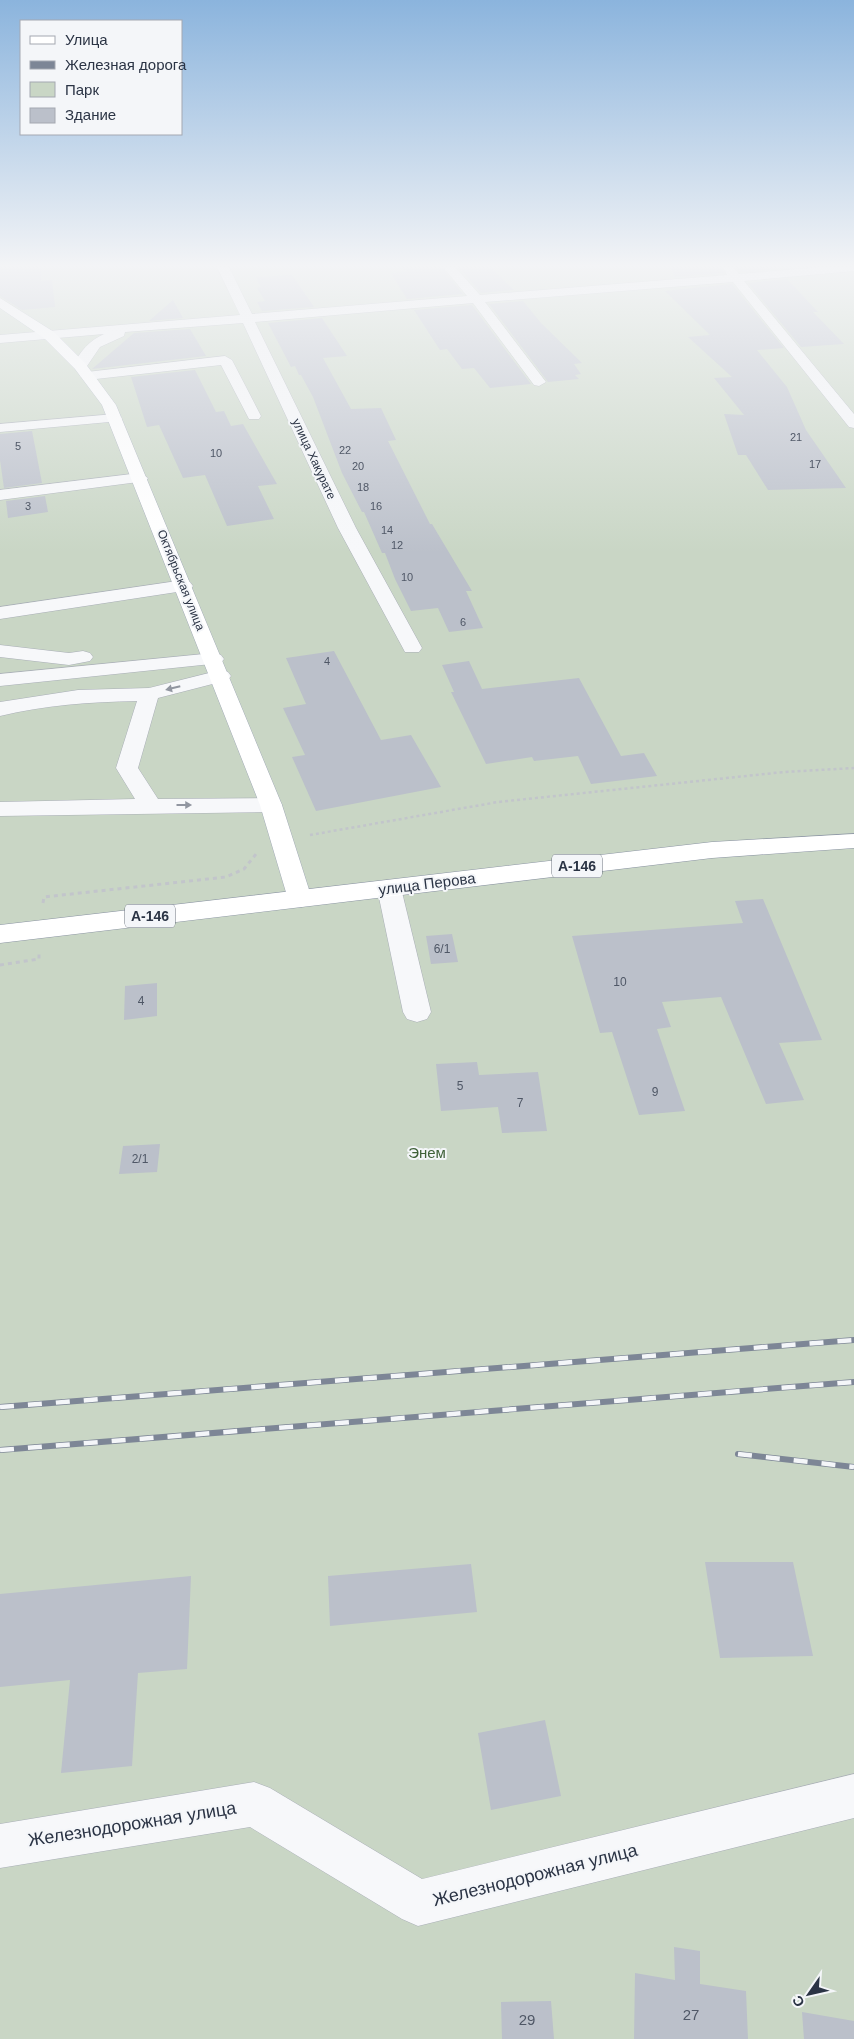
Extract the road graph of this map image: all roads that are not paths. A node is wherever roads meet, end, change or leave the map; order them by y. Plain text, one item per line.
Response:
1 (75, 362) edge
2 (85, 362) edge
3 (197, 362) edge
4 (226, 362) edge
5 (267, 362) edge
6 (524, 362) edge
7 (804, 362) edge
8 (84, 371) junction
9 (539, 382) dead end
10 (254, 416) dead end
11 (115, 418) junction
12 (854, 424) edge
13 (0, 428) edge
14 (140, 478) junction
15 (0, 496) edge
16 (184, 586) junction
17 (0, 613) edge
18 (412, 648) dead end
19 (0, 651) edge
20 (213, 658) junction
21 (0, 680) edge
22 (149, 694) junction
23 (0, 710) edge
24 (271, 805) junction
25 (151, 806) junction
26 (0, 809) edge
27 (854, 841) edge
28 (389, 888) junction
29 (300, 899) junction
30 (0, 934) edge
31 (417, 1012) dead end
32 (854, 1796) edge
33 (0, 1846) edge

1 - 8 main road, Октябрьская улица
2 - 8 street
3 - 8 street
4 - 10 street
5 - 18 street, улица Хакурате
6 - 9 street
7 - 12 street
8 - 11 main road, Октябрьская улица
11 - 13 street
11 - 14 main road, Октябрьская улица
14 - 15 street
14 - 16 main road, Октябрьская улица
16 - 17 street
16 - 20 main road, Октябрьская улица
19 - 20 street
20 - 21 street
20 -> 22 street
20 - 24 main road, Октябрьская улица
22 - 23 street
22 - 25 street
25 -> 24 street
24 - 29 main road, Октябрьская улица
25 - 26 street
27 - 28 main road, улица Перова / А-146
28 - 29 main road, улица Перова / А-146
28 - 31 street
29 - 30 main road, улица Перова / А-146
32 - 33 street, Железнодорожная улица

